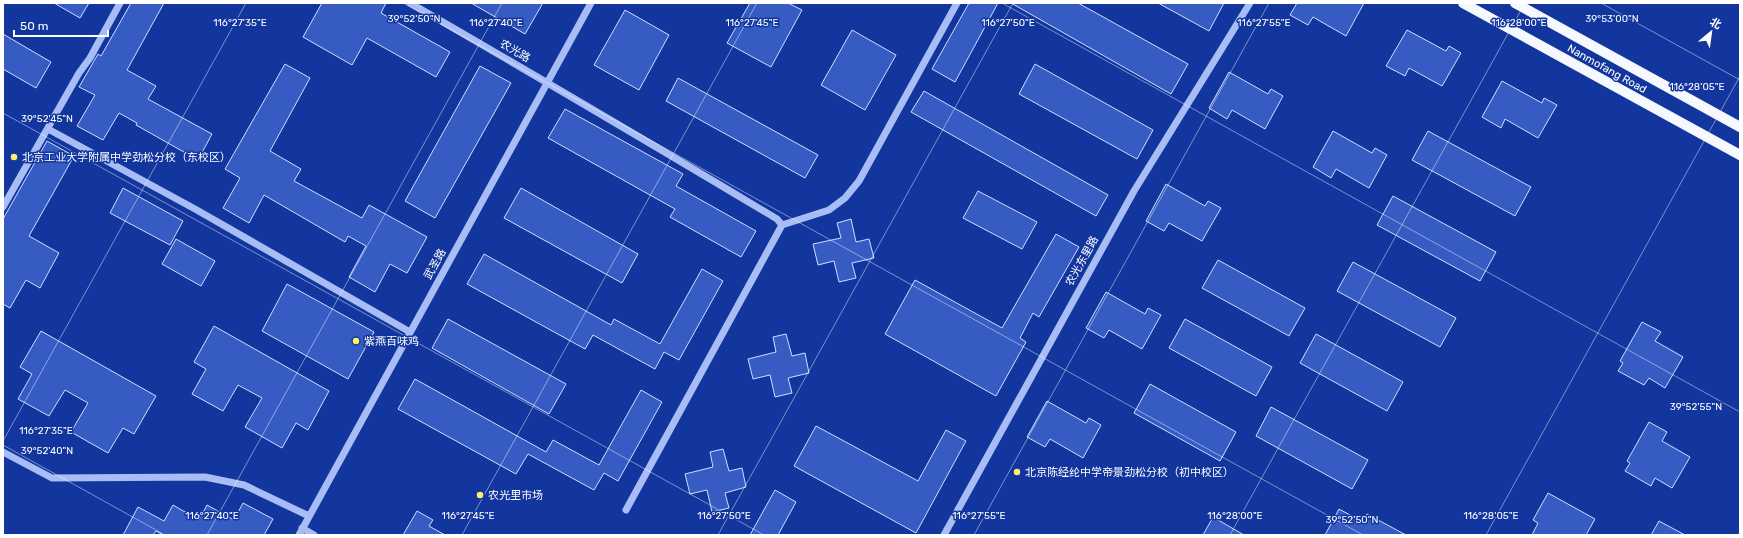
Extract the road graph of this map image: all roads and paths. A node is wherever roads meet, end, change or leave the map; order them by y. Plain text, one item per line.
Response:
1 (120, 3) edge
2 (410, 3) edge
3 (592, 3) edge
4 (957, 3) edge
5 (1250, 3) edge
6 (1463, 3) edge
7 (1515, 3) edge
8 (548, 82) junction
9 (1740, 127) edge
10 (48, 130) junction
11 (1740, 155) edge
12 (3, 207) edge
13 (782, 225) junction
14 (410, 332) junction
15 (3, 452) edge
16 (626, 510) dead end
17 (309, 516) junction
18 (300, 532) edge
19 (314, 535) edge
20 (944, 535) edge

1 - 10 street
2 - 8 street, 农光路
3 - 8 street, 武圣路
4 - 13 street
5 - 20 street, 农光东里路
6 - 11 main road, Nanmofang Road
7 - 9 main road, Nanmofang Road
8 - 13 street, 农光路
8 - 14 street, 武圣路
10 - 12 street
10 - 14 street
13 - 16 street
14 - 17 street, 武圣路
15 - 17 street
17 - 18 street, 武圣路
18 - 19 street

